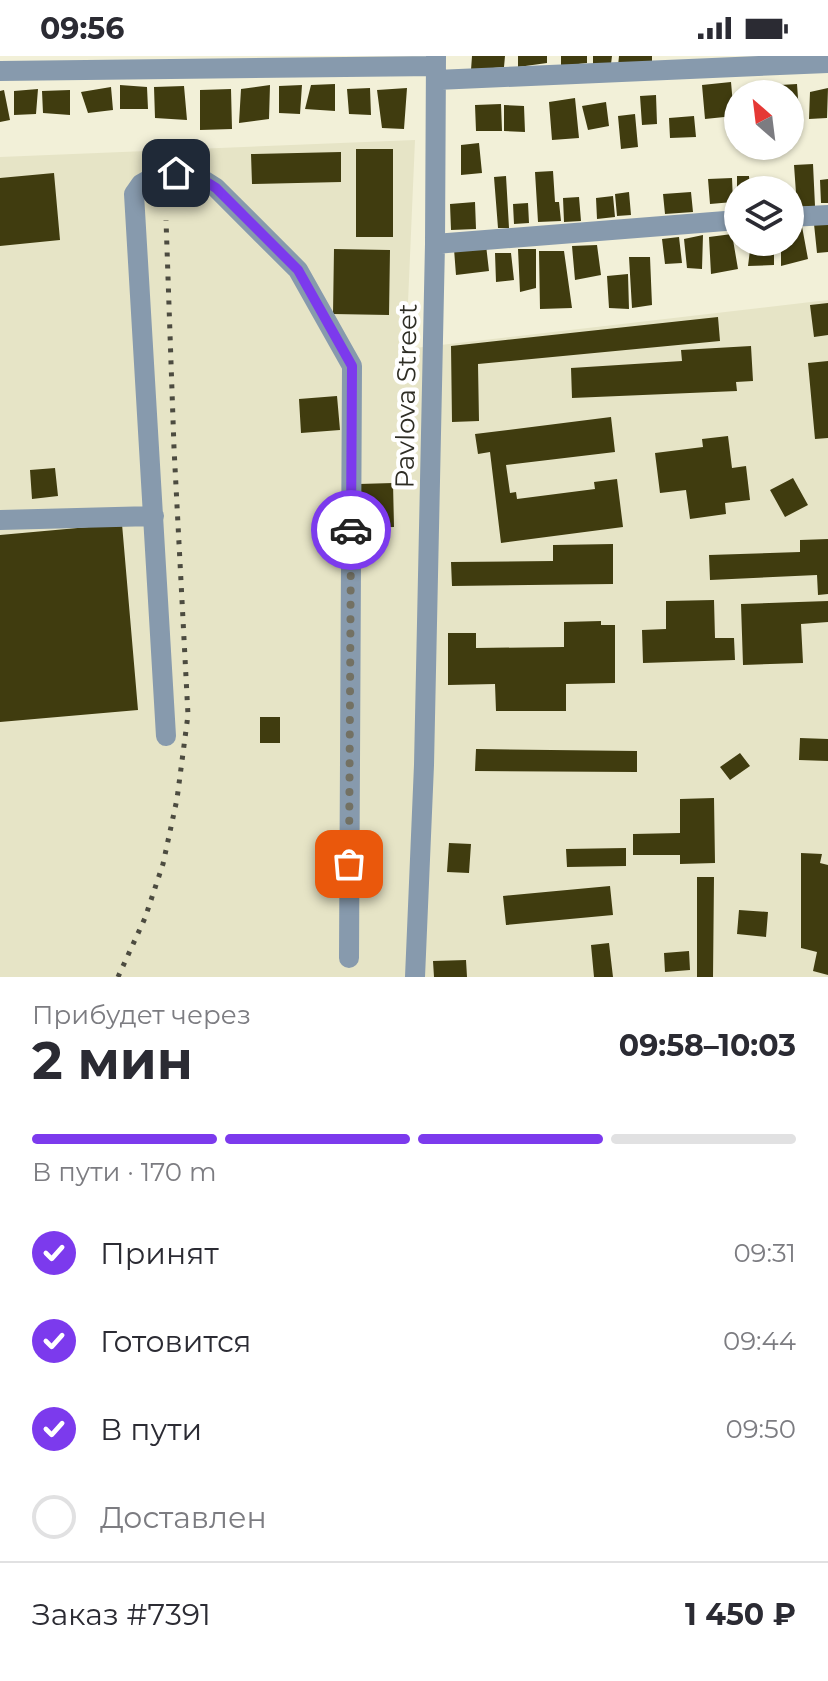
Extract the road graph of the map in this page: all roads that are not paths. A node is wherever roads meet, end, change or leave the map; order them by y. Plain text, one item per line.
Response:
1 (828, 63) edge
2 (436, 67) edge
3 (0, 71) edge
4 (828, 215) edge
5 (804, 216) edge
6 (724, 221) edge
7 (435, 244) junction
8 (154, 516) junction
9 (0, 520) edge
10 (166, 736) dead end
11 (349, 958) dead end
12 (415, 977) edge

1 - 2 street
2 - 3 street
2 - 7 street, Pavlova Street
4 - 5 street
6 - 7 street
7 - 12 street, Pavlova Street
8 - 9 street
8 - 10 street
8 - 11 street

